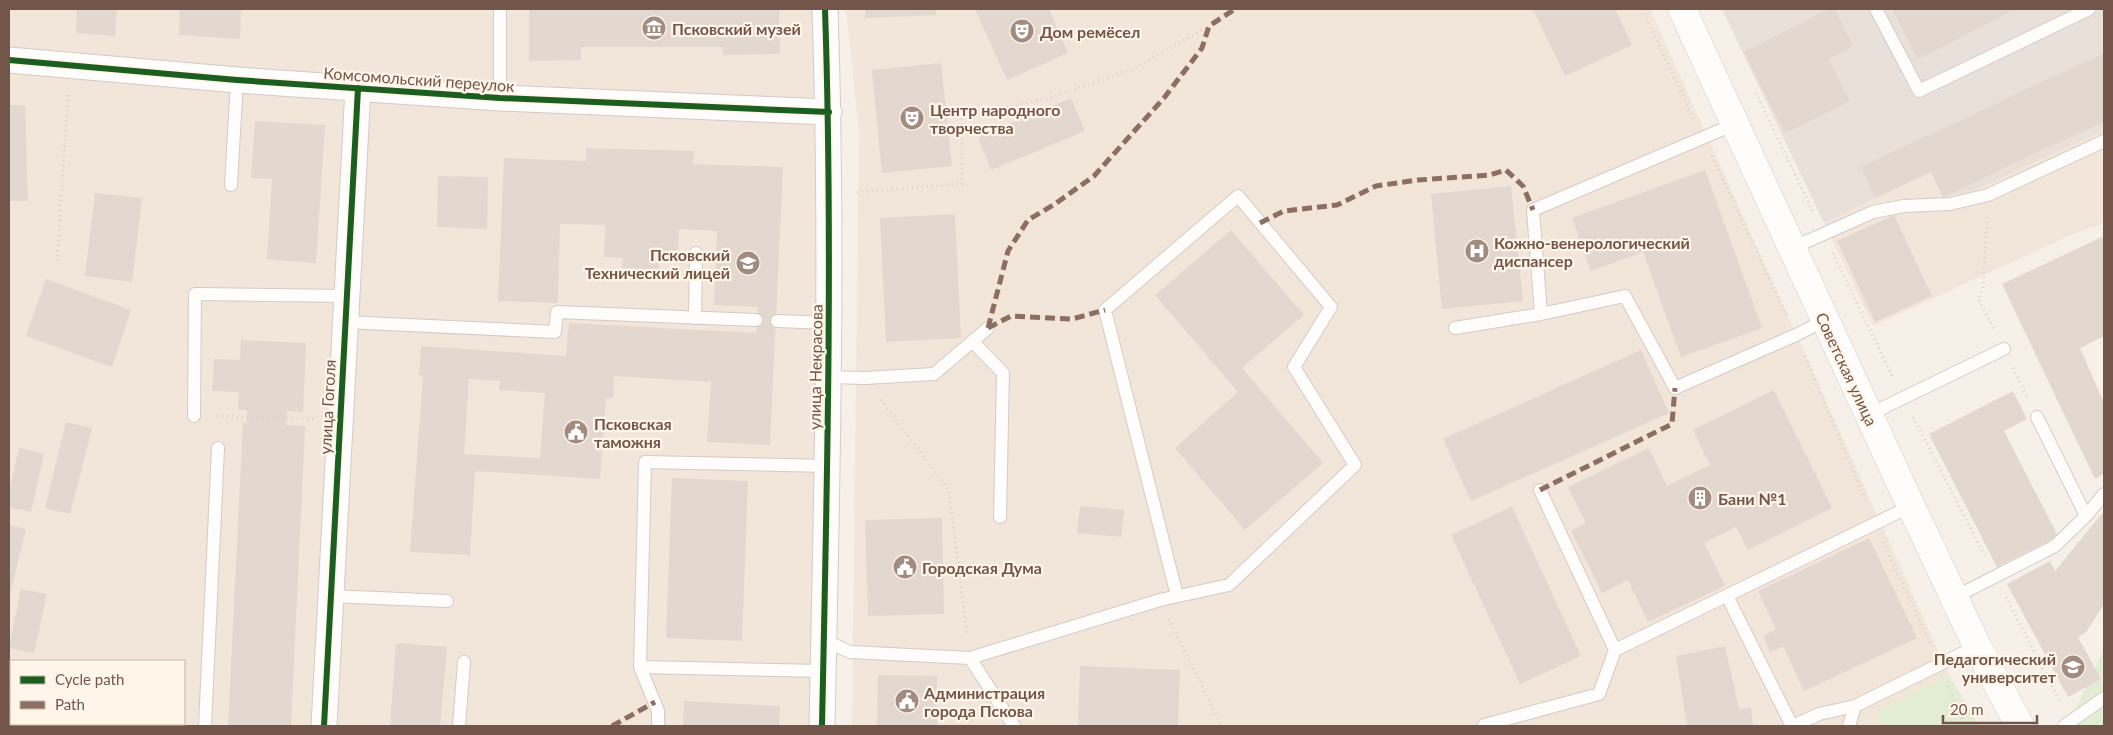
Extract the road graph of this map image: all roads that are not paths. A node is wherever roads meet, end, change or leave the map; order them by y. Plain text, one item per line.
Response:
1 (500, 9) edge
2 (825, 9) edge
3 (1682, 9) edge
4 (1876, 9) edge
5 (2089, 9) edge
6 (9, 60) edge
7 (237, 80) junction
8 (358, 88) junction
9 (500, 98) junction
10 (829, 112) junction
11 (1735, 124) junction
12 (2104, 141) edge
13 (230, 185) dead end
14 (1792, 248) junction
15 (696, 253) dead end
16 (346, 296) junction
17 (1541, 314) junction
18 (695, 318) junction
19 (756, 320) dead end
20 (1825, 320) junction
21 (777, 321) dead end
22 (344, 322) junction
23 (830, 323) junction
24 (988, 328) dead end
25 (1455, 328) dead end
26 (972, 342) junction
27 (2004, 349) road end
28 (829, 378) junction
29 (1868, 415) junction
30 (194, 416) road end
31 (2036, 417) road end
32 (218, 448) dead end
33 (827, 466) junction
34 (1540, 490) dead end
35 (2104, 494) edge
36 (1910, 506) junction
37 (2086, 516) junction
38 (1000, 518) dead end
39 (331, 596) junction
40 (1178, 596) junction
41 (1727, 596) junction
42 (1955, 597) junction
43 (447, 601) dead end
44 (824, 640) junction
45 (1977, 646) junction
46 (1615, 650) junction
47 (970, 658) junction
48 (464, 662) dead end
49 (640, 667) junction
50 (823, 671) junction
51 (2104, 698) edge
52 (1855, 706) junction
53 (2068, 724) edge
54 (1484, 725) edge
55 (205, 726) edge
56 (324, 726) edge
57 (459, 726) edge
58 (658, 726) edge
59 (822, 726) edge
60 (1014, 726) edge
61 (1793, 726) edge
62 (1848, 726) edge
63 (2020, 726) edge

1 - 9 lane
2 - 10 street, улица Некрасова
3 - 11 main road, Советская улица
4 - 5 lane
6 - 7 street, Комсомольский переулок
7 - 8 street, Комсомольский переулок
7 - 13 lane
8 - 9 street, Комсомольский переулок
8 - 16 street, улица Гоголя
9 - 10 street, Комсомольский переулок
10 - 23 street, улица Некрасова
11 - 14 main road, Советская улица
11 - 17 lane
12 - 14 lane
14 - 20 main road, Советская улица
15 - 18 lane
16 - 22 street, улица Гоголя
16 - 30 lane
17 - 20 lane
17 - 25 lane
18 - 19 lane
18 - 22 lane
20 - 29 main road, Советская улица
21 - 23 lane
22 - 39 street, улица Гоголя
23 - 28 street, улица Некрасова
24 - 26 lane
26 - 28 lane
26 - 38 lane
27 - 29 lane
28 - 33 street, улица Некрасова
29 - 36 main road, Советская улица
31 - 37 lane
32 - 55 lane
33 - 44 street, улица Некрасова
33 - 49 lane
34 - 46 lane
35 - 37 lane
36 - 41 lane
36 - 42 main road, Советская улица
37 - 42 lane
39 - 43 lane
39 - 56 street, улица Гоголя
40 - 40 lane
40 - 47 lane
41 - 46 lane
41 - 61 lane
42 - 45 main road, Советская улица
44 - 47 lane
44 - 50 street, улица Некрасова
45 - 52 lane
45 - 63 main road, Советская улица
46 - 54 lane
47 - 60 lane
48 - 57 lane
49 - 50 lane
49 - 58 lane
50 - 59 street, улица Некрасова
51 - 53 lane
52 - 61 lane
52 - 62 lane

